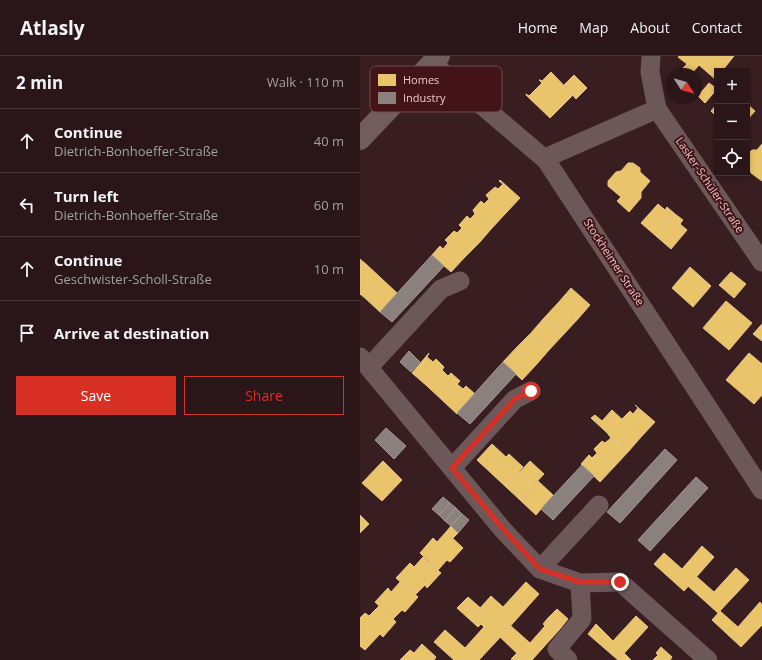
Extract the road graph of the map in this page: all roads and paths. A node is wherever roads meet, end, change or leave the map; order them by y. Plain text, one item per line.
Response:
1 (651, 56) edge
2 (657, 109) junction
3 (386, 112) edge
4 (493, 112) edge
5 (360, 139) edge
6 (546, 160) junction
7 (762, 262) edge
8 (460, 281) dead end
9 (365, 362) edge
10 (531, 391) dead end
11 (452, 468) junction
12 (762, 490) edge
13 (599, 505) dead end
14 (540, 569) junction
15 (580, 582) junction
16 (568, 660) edge
17 (708, 660) edge

1 - 2 street, Lasker-Schüler-Straße
2 - 6 street
2 - 7 street, Lasker-Schüler-Straße
3 - 5 main road
4 - 6 street, Stockheimer Straße
6 - 12 street, Stockheimer Straße
8 - 9 street
9 - 11 street
10 - 11 street
11 - 14 street
13 - 14 street
14 - 15 street
15 - 16 street
15 - 17 street

